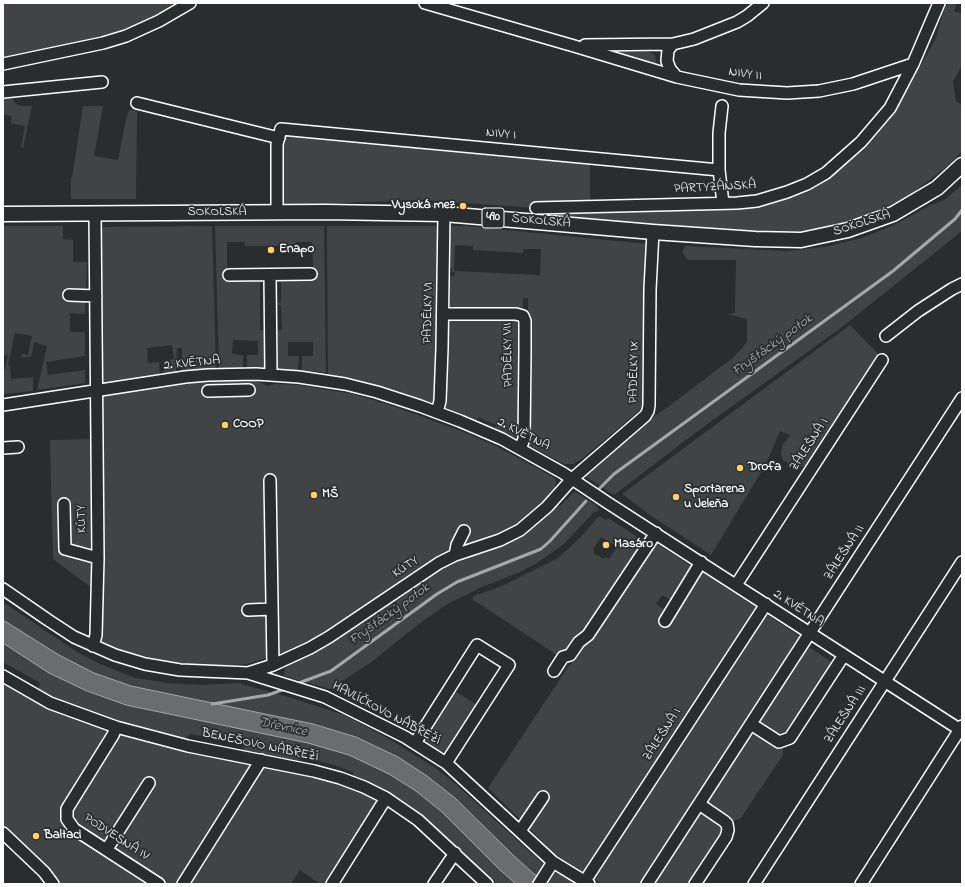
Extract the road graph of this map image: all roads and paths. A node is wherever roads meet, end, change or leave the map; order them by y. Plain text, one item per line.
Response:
1 (190, 3) edge
2 (425, 3) edge
3 (763, 3) edge
4 (939, 3) edge
5 (673, 44) junction
6 (574, 46) junction
7 (3, 64) edge
8 (913, 64) junction
9 (677, 77) junction
10 (102, 82) dead end
11 (3, 92) edge
12 (137, 103) dead end
13 (722, 106) dead end
14 (280, 133) junction
15 (962, 165) edge
16 (719, 170) junction
17 (723, 203) junction
18 (536, 208) dead end
19 (277, 213) junction
20 (3, 214) edge
21 (95, 214) junction
22 (444, 214) junction
23 (653, 232) junction
24 (311, 274) dead end
25 (229, 275) dead end
26 (270, 275) junction
27 (962, 284) edge
28 (69, 295) dead end
29 (96, 296) junction
30 (444, 314) junction
31 (886, 336) dead end
32 (882, 360) dead end
33 (271, 375) junction
34 (249, 390) dead end
35 (97, 391) junction
36 (208, 391) dead end
37 (962, 398) edge
38 (3, 405) edge
39 (437, 412) junction
40 (18, 447) dead end
41 (3, 448) edge
42 (520, 449) junction
43 (270, 480) dead end
44 (577, 482) junction
45 (64, 504) dead end
46 (464, 531) dead end
47 (656, 533) junction
48 (455, 555) junction
49 (98, 558) junction
50 (701, 562) junction
51 (962, 562) edge
52 (736, 585) junction
53 (3, 589) edge
54 (766, 604) junction
55 (272, 609) junction
56 (248, 610) dead end
57 (664, 621) dead end
58 (810, 633) junction
59 (93, 646) junction
60 (844, 655) junction
61 (273, 665) junction
62 (554, 671) dead end
63 (248, 673) junction
64 (3, 676) edge
65 (885, 682) junction
66 (751, 724) junction
67 (116, 727) junction
68 (961, 729) edge
69 (416, 743) junction
70 (261, 760) junction
71 (446, 763) junction
72 (149, 783) dead end
73 (542, 797) dead end
74 (386, 798) junction
75 (699, 804) junction
76 (520, 832) junction
77 (3, 833) edge
78 (107, 849) junction
79 (455, 853) junction
80 (551, 865) junction
81 (587, 883) edge
82 (53, 884) edge
83 (159, 884) edge
84 (183, 884) edge
85 (332, 884) edge
86 (434, 884) edge
87 (488, 884) edge
88 (539, 884) edge
89 (647, 884) edge
90 (695, 884) edge
91 (754, 884) edge
92 (861, 884) edge

1 - 7 street
2 - 6 street, NIVY II
3 - 5 street, NIVY II
4 - 8 street, PARTYZÁNSKÁ
5 - 6 street, NIVY II
5 - 9 street
6 - 9 street, NIVY II
8 - 9 street, NIVY II
8 - 17 street, PARTYZÁNSKÁ
10 - 11 street
12 - 14 street, NIVY I
13 - 16 street
14 - 16 street, NIVY I
14 - 19 street
15 - 23 main road, SOKOLSKÁ / 490
16 - 17 street
17 - 18 street, PARTYZÁNSKÁ
19 - 21 main road, SOKOLSKÁ / 490
19 - 22 main road, SOKOLSKÁ / 490
20 - 21 main road, SOKOLSKÁ / 490
21 - 29 street, KÚTY
22 - 23 main road, SOKOLSKÁ / 490
22 - 30 street, PADĚLKY VI
23 - 44 street, PADĚLKY IX
24 - 26 street
25 - 26 street
26 - 33 street
27 - 31 street
28 - 29 street
29 - 35 street, KÚTY
30 - 39 street, PADĚLKY VI
30 - 42 street, PADĚLKY VII
32 - 52 street, ZÁLEŠNÁ I
33 - 35 street, 2. KVĚTNA
33 - 39 street, 2. KVĚTNA
34 - 36 street
35 - 38 street, 2. KVĚTNA
35 - 49 street, KÚTY
37 - 58 street, ZÁLEŠNÁ II
39 - 42 street, 2. KVĚTNA
40 - 41 street
42 - 44 street, 2. KVĚTNA
43 - 55 street
44 - 47 street, 2. KVĚTNA
44 - 48 street, KÚTY
45 - 49 street
46 - 48 street
47 - 50 street, 2. KVĚTNA
47 - 62 street
48 - 61 street, KÚTY
49 - 59 street, KÚTY
50 - 52 street, 2. KVĚTNA
50 - 57 street
51 - 65 street, ZÁLEŠNÁ III
52 - 54 street, 2. KVĚTNA
53 - 59 street
54 - 58 street, 2. KVĚTNA
54 - 81 street, ZÁLEŠNÁ I
55 - 56 street
55 - 61 street
58 - 60 street, 2. KVĚTNA
58 - 66 street, ZÁLEŠNÁ II
59 - 63 street
60 - 65 street, 2. KVĚTNA
60 - 66 street
61 - 63 street, KÚTY
63 - 69 street, HAVLÍČKOVO NÁBŘEŽÍ
64 - 67 street, BENEŠOVO NÁBŘEŽÍ
65 - 68 street, 2. KVĚTNA
65 - 91 street, ZÁLEŠNÁ III
66 - 75 street, ZÁLEŠNÁ II
67 - 70 street, BENEŠOVO NÁBŘEŽÍ
67 - 78 street, PODVESNÁ IV
68 - 92 street
69 - 71 street, HAVLÍČKOVO NÁBŘEŽÍ
69 - 71 street
70 - 74 street, BENEŠOVO NÁBŘEŽÍ
70 - 84 street
71 - 76 street, HAVLÍČKOVO NÁBŘEŽÍ
72 - 78 street
73 - 76 street
74 - 79 street, BENEŠOVO NÁBŘEŽÍ
74 - 85 street
75 - 89 street, ZÁLEŠNÁ II
75 - 90 street
76 - 80 street, HAVLÍČKOVO NÁBŘEŽÍ
77 - 82 street
78 - 83 street, PODVESNÁ IV
79 - 86 street
79 - 87 street, BENEŠOVO NÁBŘEŽÍ
80 - 81 street, HAVLÍČKOVO NÁBŘEŽÍ
80 - 88 street

